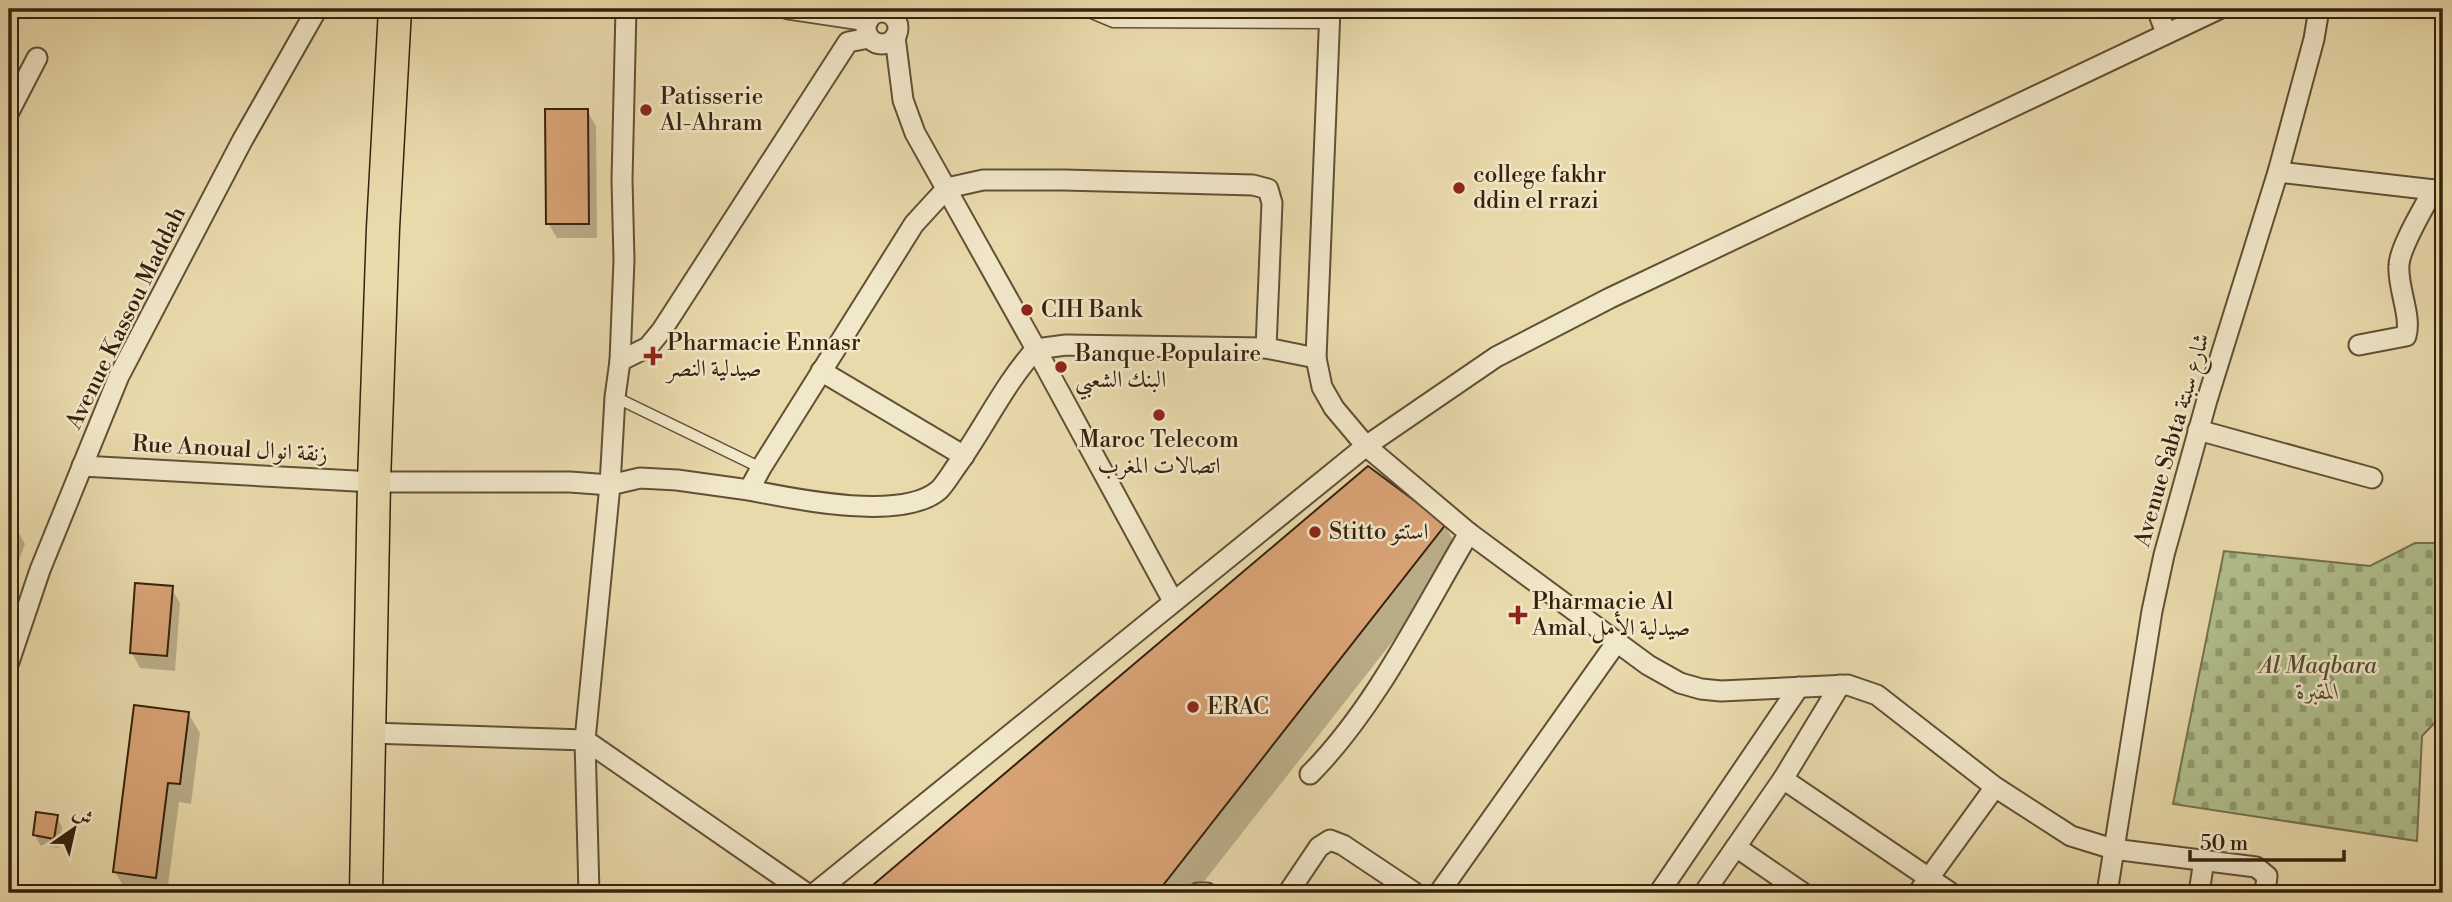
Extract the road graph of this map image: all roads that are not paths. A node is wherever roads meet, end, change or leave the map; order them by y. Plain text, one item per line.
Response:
1 (317, 9) edge
2 (395, 9) edge
3 (626, 9) edge
4 (788, 9) edge
5 (1082, 9) edge
6 (2157, 9) edge
7 (2219, 9) edge
8 (2319, 9) edge
9 (892, 12) edge
10 (1330, 16) edge
11 (869, 29) junction
12 (2166, 33) junction
13 (895, 37) junction
14 (37, 58) dead end
15 (9, 112) edge
16 (2278, 172) junction
17 (947, 188) junction
18 (2438, 190) edge
19 (2359, 345) dead end
20 (1266, 348) junction
21 (1036, 349) junction
22 (1316, 358) junction
23 (620, 361) junction
24 (821, 371) junction
25 (615, 397) junction
26 (2198, 430) junction
27 (1366, 446) junction
28 (964, 456) junction
29 (82, 466) junction
30 (761, 468) junction
31 (2372, 478) dead end
32 (374, 482) junction
33 (610, 485) junction
34 (749, 490) junction
35 (1469, 533) junction
36 (1172, 601) junction
37 (1616, 643) junction
38 (9, 662) edge
39 (1840, 685) junction
40 (1799, 687) junction
41 (370, 733) junction
42 (584, 740) junction
43 (1310, 774) dead end
44 (1783, 779) junction
45 (1995, 788) junction
46 (1736, 847) junction
47 (2113, 849) junction
48 (2204, 860) junction
49 (1924, 886) edge
50 (1405, 891) edge
51 (366, 893) edge
52 (589, 893) edge
53 (806, 893) edge
54 (815, 893) edge
55 (1198, 893) edge
56 (1207, 893) edge
57 (1288, 893) edge
58 (1439, 893) edge
59 (1659, 893) edge
60 (1704, 893) edge
61 (1803, 893) edge
62 (1951, 893) edge
63 (2107, 893) edge
64 (2199, 893) edge
65 (2266, 893) edge

1 - 29 street, Avenue Kassou Maddah
2 - 32 main road
3 - 23 street
4 - 11 street
5 - 10 lane
6 - 12 street
7 - 12 street
8 - 16 street, Avenue Sabta شارع سبتة
9 - 11 street
9 - 13 street
10 - 22 street
11 - 13 street
11 - 23 street
12 - 27 street
13 - 17 street
14 - 15 street
16 - 18 street
16 - 26 street, Avenue Sabta شارع سبتة
17 - 20 street
17 - 21 street
17 - 24 street
18 - 19 street
20 - 21 street
20 - 22 street
21 - 28 street, Rue Anoual زنقة انوال
21 - 36 street
22 - 27 street
23 - 25 street
24 - 28 street
24 - 30 street
25 - 30 lane
25 - 33 street
26 - 31 street
26 - 47 street, Avenue Sabta شارع سبتة
27 - 35 street
27 - 36 street
28 - 34 street, Rue Anoual زنقة انوال
29 - 32 street, Rue Anoual زنقة انوال
29 - 38 street, Avenue Kassou Maddah
30 - 34 street
32 - 33 street, Rue Anoual زنقة انوال
32 - 41 main road
33 - 34 street, Rue Anoual زنقة انوال
33 - 42 street
35 - 37 street
35 - 43 street
36 - 54 street
37 - 40 street
37 - 58 street
39 - 40 street
39 - 44 street
39 - 45 street
40 - 59 street
41 - 42 street
41 - 51 main road
42 - 52 street
42 - 53 street
44 - 46 street
44 - 49 street
45 - 47 street
45 - 49 street
46 - 60 street
46 - 61 street
47 - 48 street
47 - 63 street, Avenue Sabta شارع سبتة
48 - 64 street
48 - 65 street
49 - 62 street
50 - 57 street
55 - 56 street

